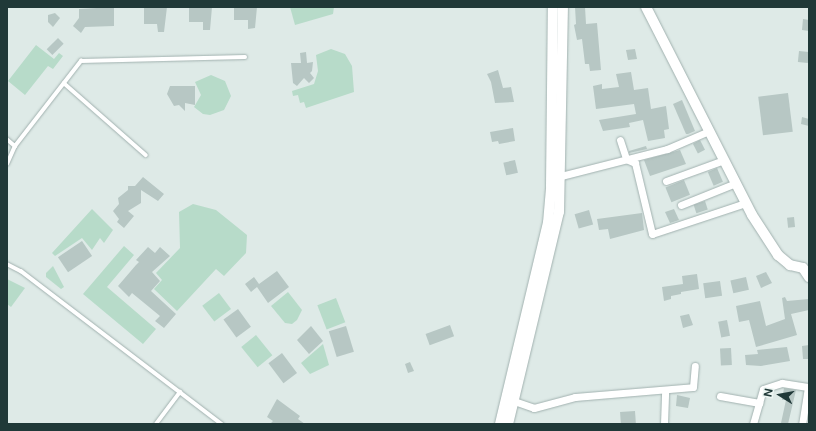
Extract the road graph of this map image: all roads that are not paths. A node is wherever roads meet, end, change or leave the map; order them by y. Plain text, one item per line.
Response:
1 (553, 7) edge
2 (563, 7) edge
3 (646, 7) edge
4 (245, 56) dead end
5 (64, 83) junction
6 (709, 131) junction
7 (7, 139) edge
8 (620, 140) dead end
9 (15, 146) junction
10 (146, 155) dead end
11 (626, 159) junction
12 (724, 160) junction
13 (7, 164) edge
14 (556, 177) junction
15 (666, 181) dead end
16 (736, 183) junction
17 (746, 203) junction
18 (681, 205) dead end
19 (7, 264) edge
20 (809, 277) edge
21 (696, 366) dead end
22 (665, 391) junction
23 (180, 392) junction
24 (720, 396) dead end
25 (514, 401) junction
26 (759, 403) junction
27 (156, 424) edge
28 (222, 424) edge
29 (500, 424) edge
30 (508, 424) edge
31 (664, 424) edge
32 (753, 424) edge
33 (802, 424) edge

1 - 14 street
2 - 14 street
3 - 6 street
4 - 5 lane
5 - 9 lane
5 - 10 lane
6 - 11 street
6 - 12 street
7 - 9 lane
8 - 11 street
9 - 13 lane
11 - 14 street
11 - 17 street
12 - 15 street
12 - 16 street
14 - 25 street
14 - 29 street
16 - 17 street
16 - 18 street
17 - 20 street
19 - 23 lane
21 - 22 street
22 - 25 street
22 - 31 street
23 - 27 lane
23 - 28 lane
24 - 26 street
25 - 30 street
26 - 32 street
26 - 33 street

